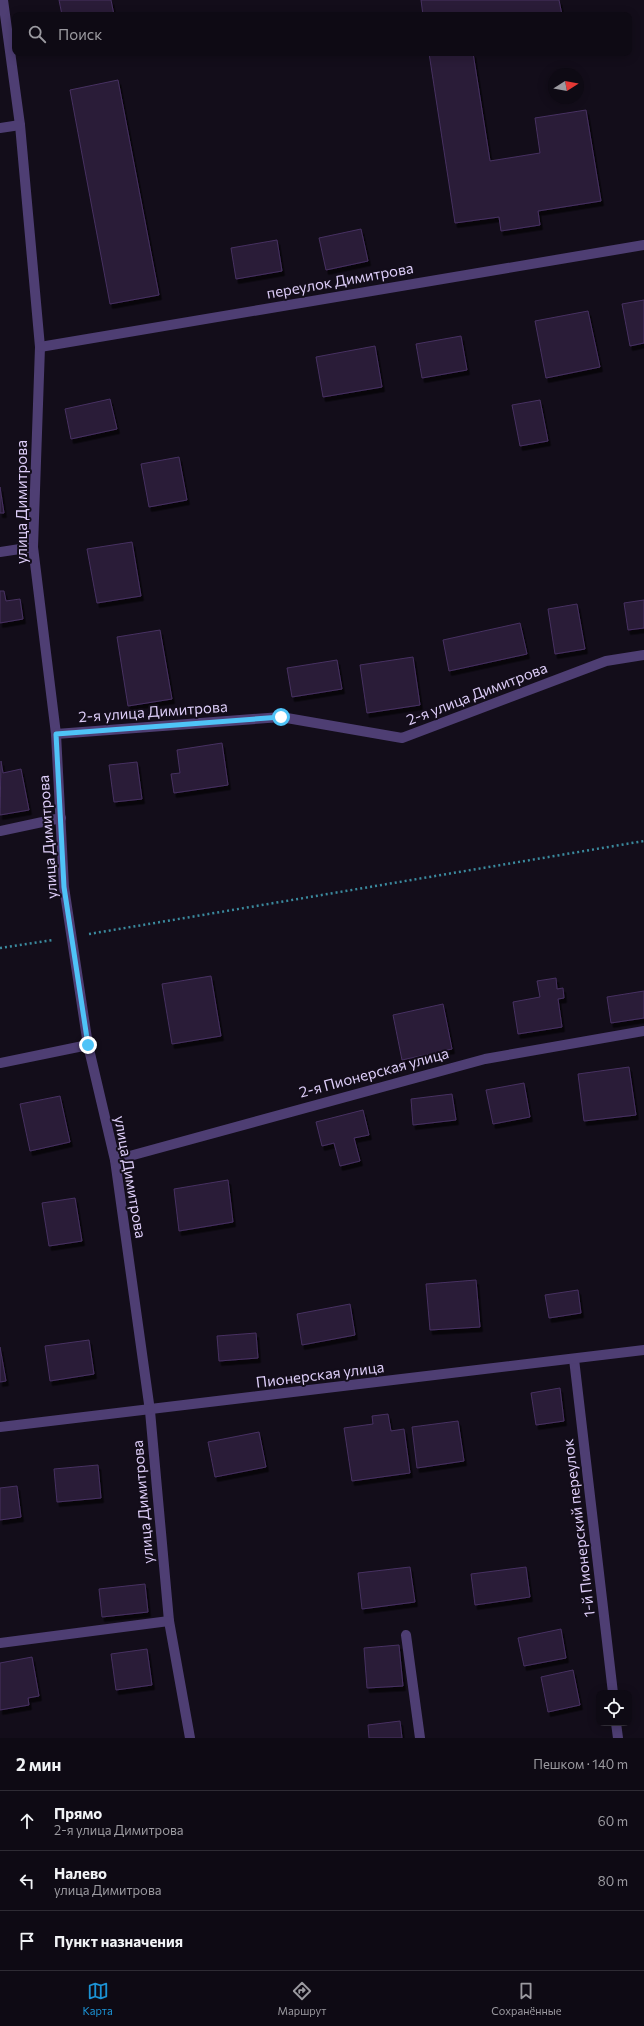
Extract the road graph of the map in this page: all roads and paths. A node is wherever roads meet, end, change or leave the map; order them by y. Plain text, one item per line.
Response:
1 (3, 0) edge
2 (20, 125) junction
3 (0, 128) edge
4 (644, 245) edge
5 (40, 347) junction
6 (33, 547) junction
7 (0, 552) edge
8 (644, 655) edge
9 (56, 734) junction
10 (61, 818) junction
11 (0, 831) edge
12 (644, 841) edge
13 (85, 934) dead end
14 (54, 940) dead end
15 (0, 948) edge
16 (644, 1031) edge
17 (88, 1045) junction
18 (0, 1063) edge
19 (115, 1160) junction
20 (644, 1350) edge
21 (574, 1359) junction
22 (150, 1411) junction
23 (0, 1427) edge
24 (169, 1621) junction
25 (406, 1635) dead end
26 (0, 1643) edge
27 (613, 1690) edge
28 (616, 1726) edge
29 (190, 1738) edge
30 (420, 1738) edge
31 (618, 1738) edge

1 - 2 street, улица Димитрова
2 - 3 street
2 - 5 street, улица Димитрова
4 - 5 street, переулок Димитрова
5 - 6 street, улица Димитрова
6 - 7 street
6 - 9 street, улица Димитрова
8 - 9 street, 2-я улица Димитрова
9 - 10 street, улица Димитрова
10 - 11 street
10 - 17 street, улица Димитрова
12 - 13 path
14 - 15 path
16 - 19 street, 2-я Пионерская улица
17 - 18 street
17 - 19 street, улица Димитрова
19 - 22 street, улица Димитрова
20 - 21 street, Пионерская улица
21 - 22 street, Пионерская улица
21 - 27 street, 1-й Пионерский переулок
22 - 23 street, Пионерская улица
22 - 24 street, улица Димитрова
24 - 26 street
24 - 29 street, улица Димитрова
25 - 30 street
28 - 31 street

